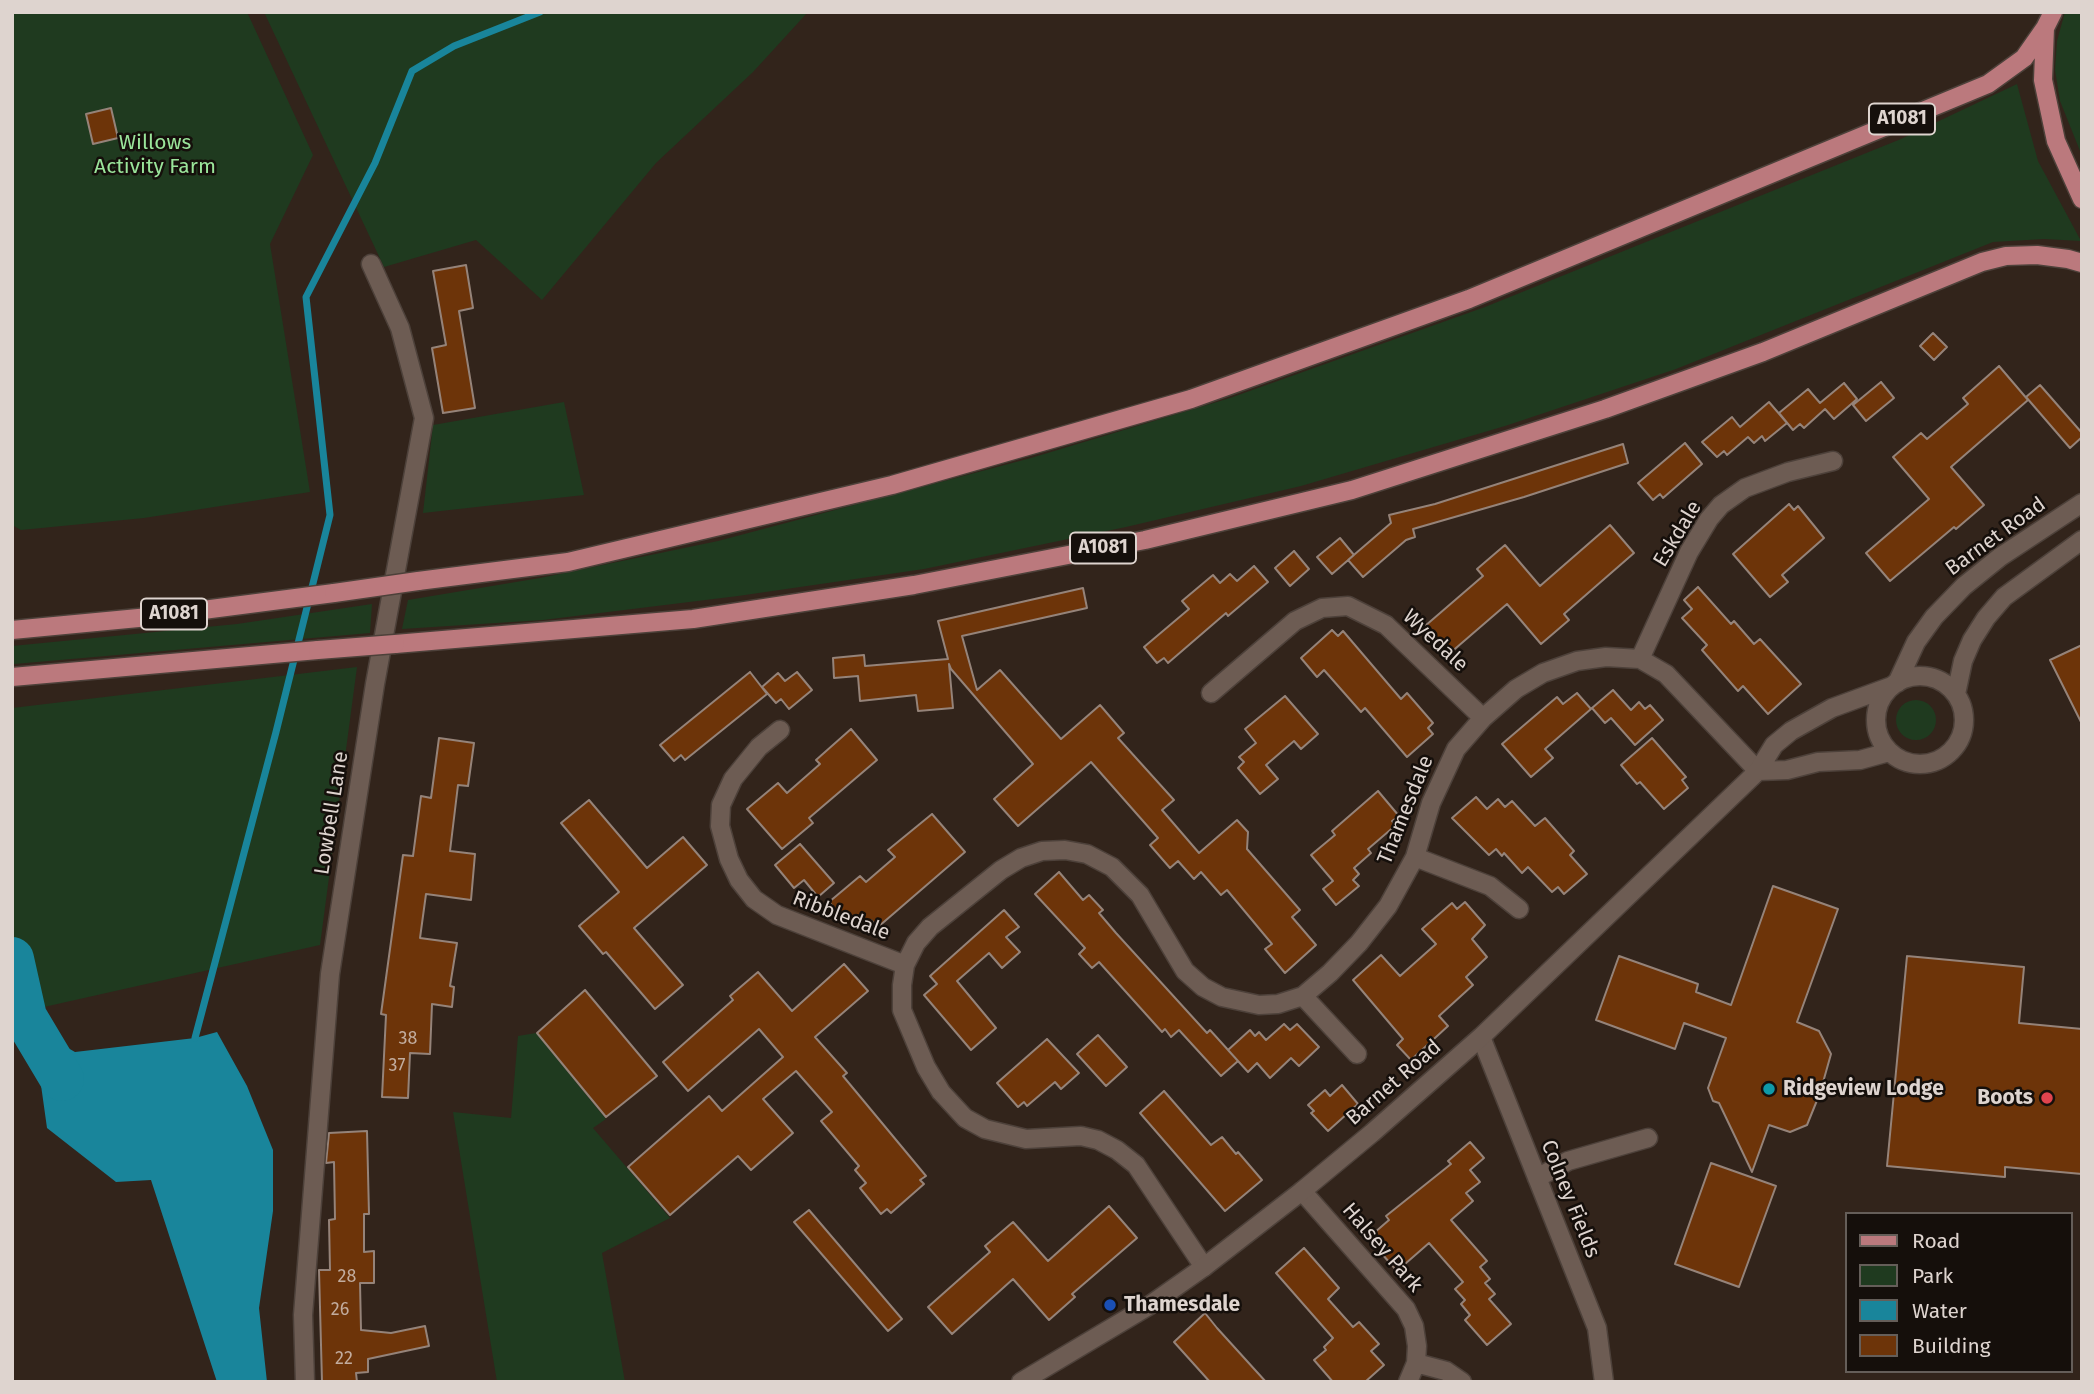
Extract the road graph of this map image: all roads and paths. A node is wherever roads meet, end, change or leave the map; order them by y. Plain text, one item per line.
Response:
1 (2049, 20) edge
2 (2082, 199) edge
3 (2082, 263) edge
4 (371, 264) dead end
5 (1833, 461) dead end
6 (2082, 503) edge
7 (2082, 540) edge
8 (12, 629) edge
9 (1640, 659) junction
10 (12, 677) edge
11 (1894, 685) junction
12 (1211, 693) dead end
13 (1956, 694) junction
14 (1483, 718) junction
15 (780, 730) dead end
16 (1889, 752) junction
17 (1758, 771) junction
18 (1415, 857) junction
19 (1519, 909) dead end
20 (905, 965) junction
21 (1303, 996) junction
22 (1481, 1037) junction
23 (1357, 1054) dead end
24 (1648, 1138) dead end
25 (1537, 1178) junction
26 (1302, 1191) junction
27 (1204, 1267) junction
28 (1416, 1363) junction
29 (305, 1382) edge
30 (1021, 1382) edge
31 (1408, 1382) edge
32 (1462, 1382) edge
33 (1604, 1382) edge

1 - 2 main road
1 - 8 main road, A1081, bridge
3 - 10 main road, A1081, bridge
4 - 29 street, Lowbell Lane
5 - 9 street, Eskdale
6 - 11 street, Barnet Road
7 - 13 street
9 - 14 street, Thamesdale
9 - 17 street, Thamesdale
11 - 13 street
11 - 16 street
11 - 17 street, Barnet Road
12 - 14 street, Wyedale
13 - 16 street
14 - 18 street, Thamesdale
15 - 20 street, Ribbledale
16 - 17 street
17 - 22 street, Barnet Road
18 - 19 street
18 - 21 street, Thamesdale
20 - 21 street, Thamesdale
20 - 27 street, Thamesdale
21 - 23 street
22 - 25 street, Colney Fields
22 - 26 street, Barnet Road
24 - 25 street
25 - 33 street, Colney Fields
26 - 27 street, Barnet Road
26 - 28 street, Halsey Park
27 - 30 street, Barnet Road
28 - 31 street, Halsey Park
28 - 32 street

